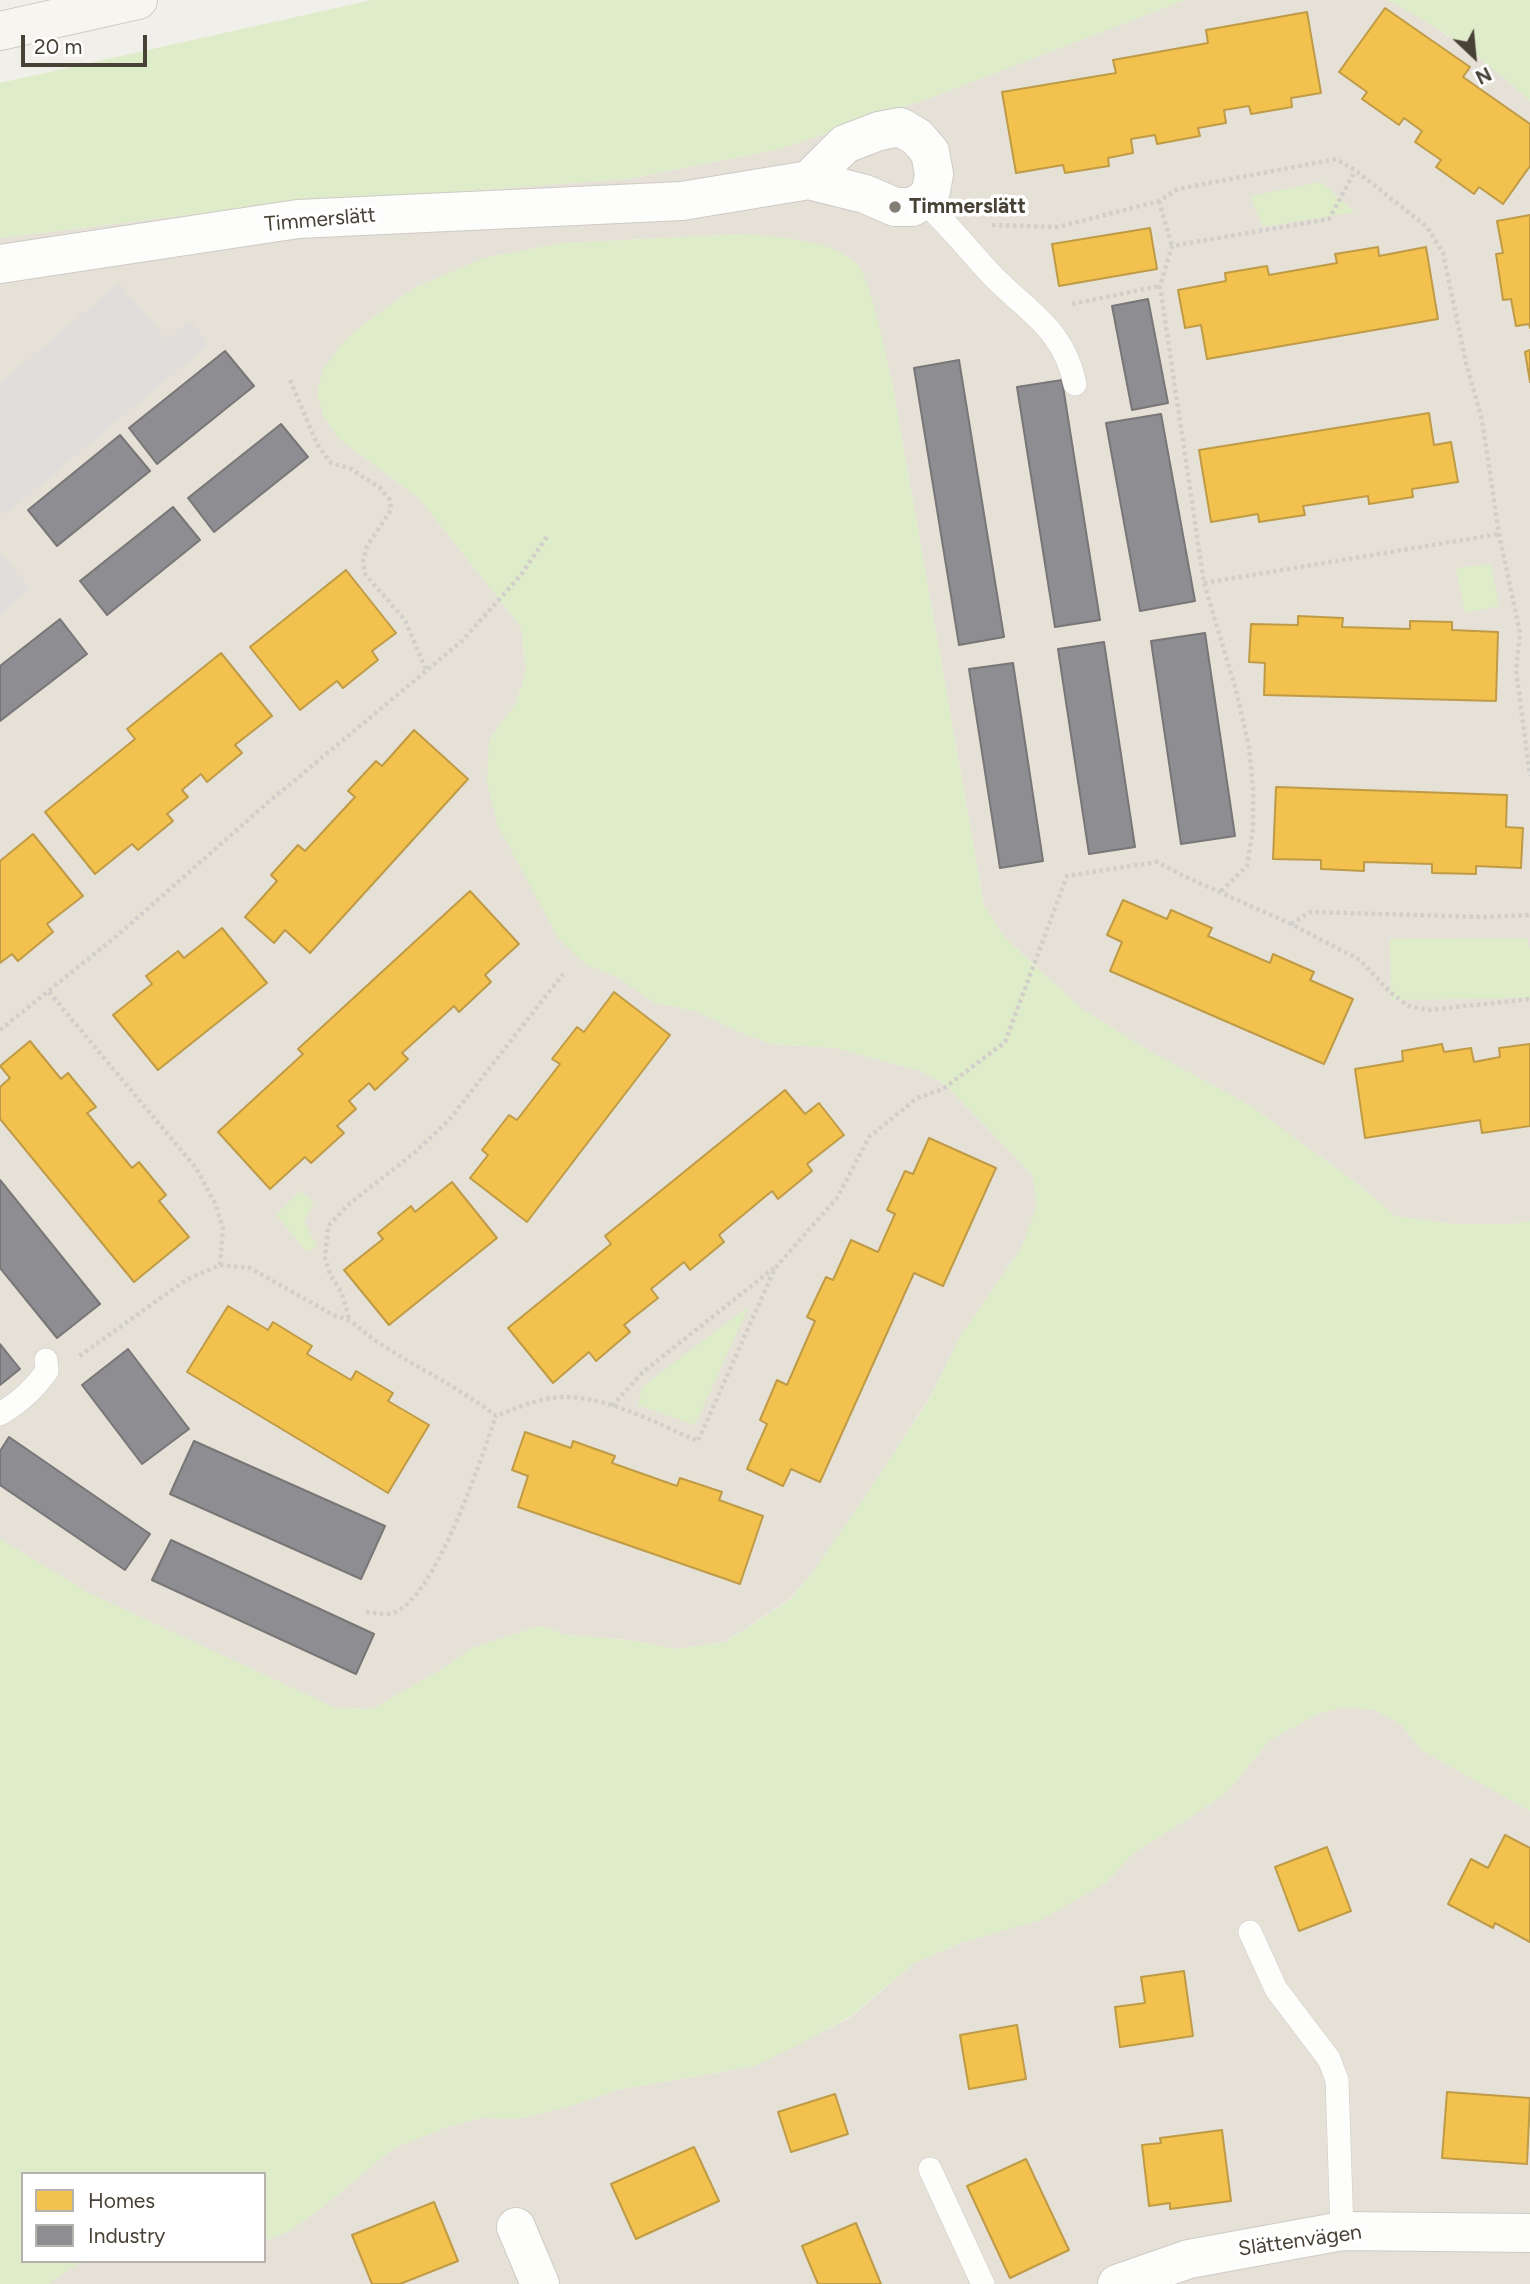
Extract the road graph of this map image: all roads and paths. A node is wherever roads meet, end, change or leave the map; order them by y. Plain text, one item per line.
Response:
1 (138, 0) edge
2 (0, 31) edge
3 (1355, 170) junction
4 (809, 180) junction
5 (1159, 201) junction
6 (933, 210) junction
7 (1172, 246) junction
8 (0, 264) edge
9 (1160, 286) junction
10 (1049, 327) junction
11 (290, 380) dead end
12 (1075, 384) dead end
13 (1499, 534) junction
14 (548, 535) dead end
15 (1204, 583) junction
16 (426, 670) junction
17 (1530, 775) edge
18 (1222, 891) junction
19 (1530, 915) edge
20 (1291, 924) junction
21 (563, 974) dead end
22 (49, 992) junction
23 (1530, 999) edge
24 (0, 1030) edge
25 (220, 1265) junction
26 (775, 1268) junction
27 (349, 1318) junction
28 (46, 1360) joint
29 (612, 1406) junction
30 (0, 1414) edge
31 (496, 1416) junction
32 (366, 1612) dead end
33 (1250, 1932) dead end
34 (930, 2169) dead end
35 (516, 2227) dead end
36 (1342, 2231) junction
37 (1530, 2233) edge
38 (1129, 2282) edge
39 (540, 2284) edge
40 (983, 2284) edge

1 - 2 street
3 - 5 path
3 - 7 path
3 - 13 path
4 - 6 street, Timmerslätt
4 - 6 street
4 - 8 street, Timmerslätt
5 - 6 path
5 - 7 path
6 - 10 lane
7 - 9 path
9 - 10 path
9 - 15 path
10 - 12 lane
11 - 16 path
13 - 15 path
13 - 17 path
14 - 16 path
15 - 18 path
16 - 22 path
18 - 20 path
18 - 26 path
19 - 20 path
20 - 23 path
21 - 27 path
22 - 24 path
22 - 25 path
25 - 27 path
25 - 28 path
26 - 29 path
26 - 29 path
27 - 31 path
28 - 30 lane
29 - 31 path
31 - 32 path
33 - 36 lane
34 - 40 lane
35 - 39 street
36 - 37 street, Slättenvägen
36 - 38 street, Slättenvägen

